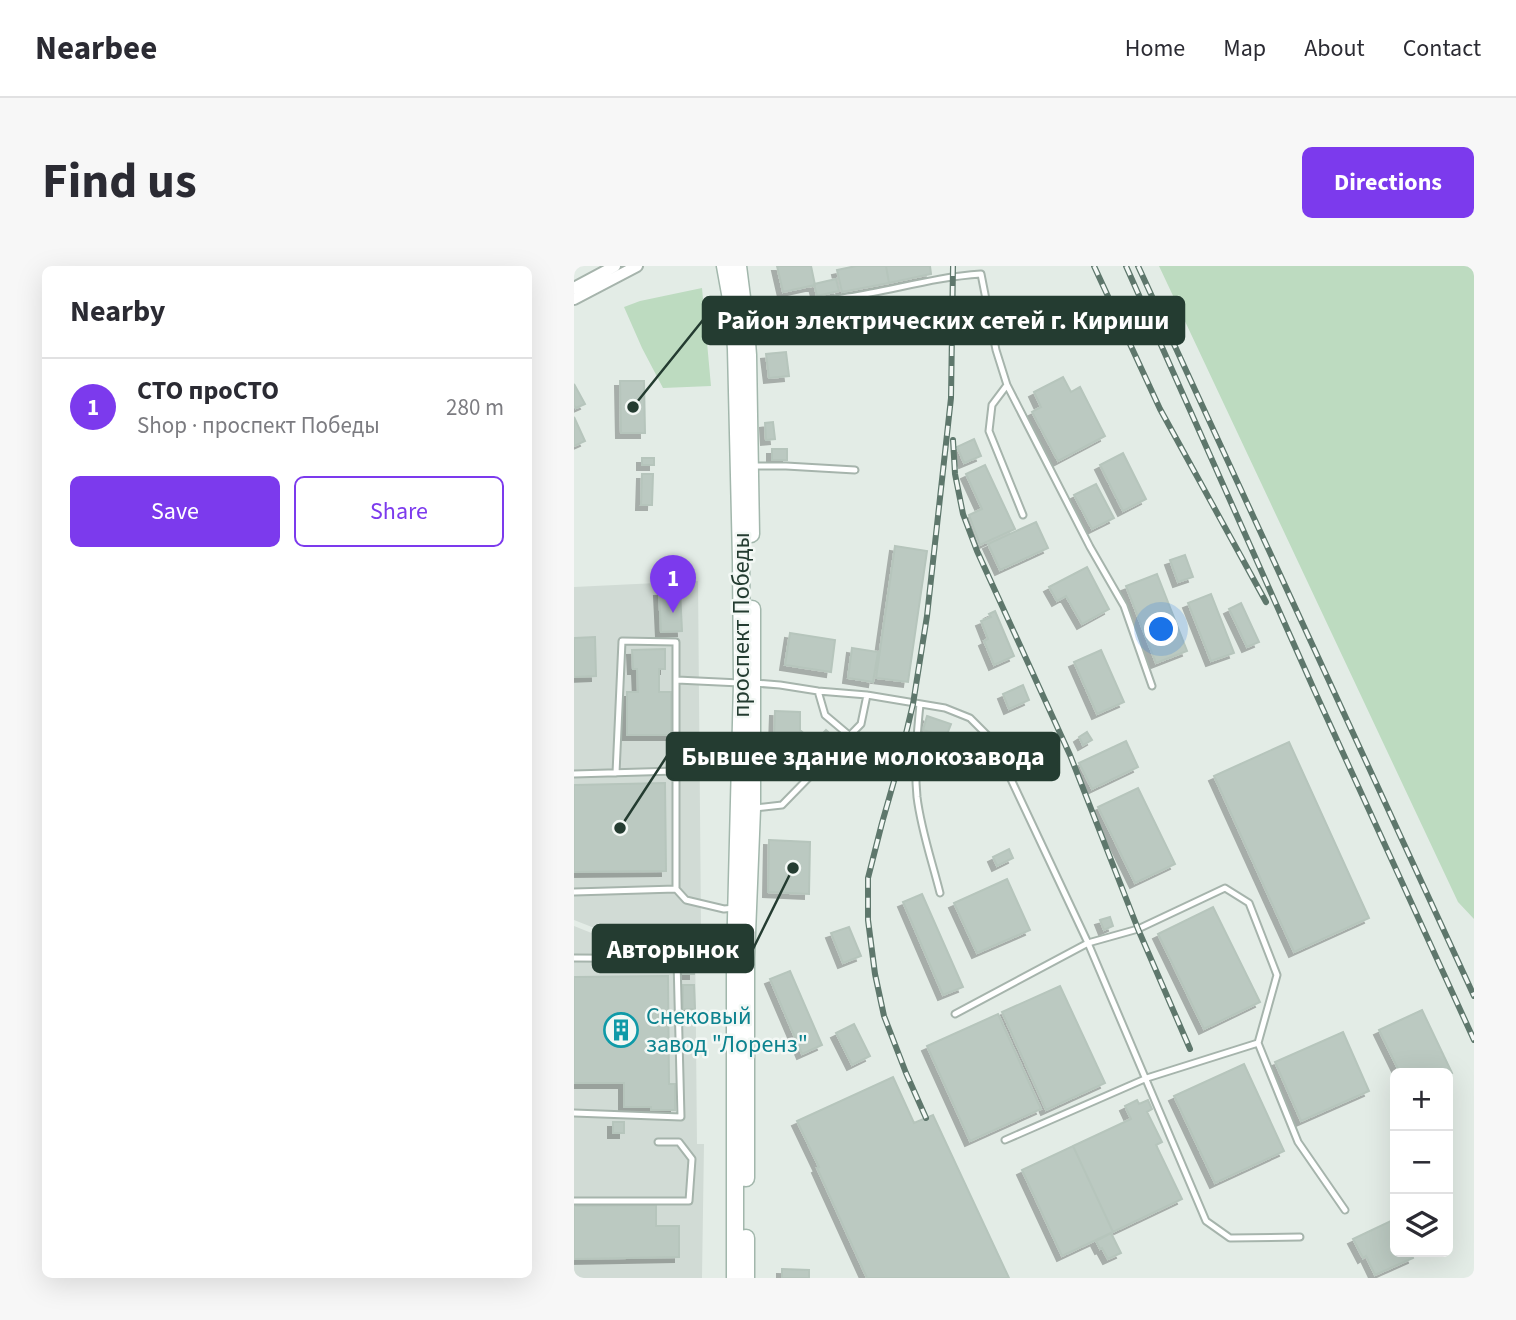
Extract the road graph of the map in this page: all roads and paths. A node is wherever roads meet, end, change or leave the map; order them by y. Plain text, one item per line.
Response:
1 (615, 266) edge
2 (637, 266) edge
3 (725, 266) edge
4 (738, 266) edge
5 (574, 288) edge
6 (574, 299) edge
7 (738, 309) junction
8 (1007, 385) junction
9 (745, 466) junction
10 (855, 470) dead end
11 (1023, 515) dead end
12 (677, 680) junction
13 (747, 683) junction
14 (1152, 687) dead end
15 (818, 691) junction
16 (867, 695) junction
17 (920, 704) junction
18 (850, 736) junction
19 (676, 771) junction
20 (616, 773) junction
21 (574, 775) edge
22 (752, 809) junction
23 (676, 889) junction
24 (574, 892) edge
25 (940, 893) dead end
26 (743, 908) junction
27 (1088, 943) junction
28 (574, 958) edge
29 (741, 958) junction
30 (677, 960) junction
31 (956, 1014) dead end
32 (1258, 1043) junction
33 (1147, 1078) junction
34 (574, 1113) edge
35 (1006, 1140) dead end
36 (658, 1142) dead end
37 (574, 1200) edge
38 (1345, 1210) dead end
39 (1300, 1237) dead end
40 (735, 1278) edge
41 (746, 1278) edge

1 - 5 street
2 - 6 street
3 - 7 main road, проспект Победы
4 - 7 main road, проспект Победы
7 - 8 lane
7 - 9 main road, проспект Победы
8 - 11 lane
8 - 14 lane
9 - 10 lane
9 - 13 main road, проспект Победы
12 - 13 lane
12 - 19 lane
12 - 20 lane
13 - 15 lane
13 - 22 main road, проспект Победы
13 - 26 main road, проспект Победы
15 - 16 lane
15 - 18 lane
16 - 17 lane
16 - 18 lane
17 - 25 lane
17 - 27 lane
18 - 22 lane
19 - 20 lane
19 - 23 lane
20 - 21 lane
22 - 26 main road, проспект Победы
23 - 24 lane
23 - 26 lane
26 - 29 main road, проспект Победы
27 - 31 lane
27 - 32 lane
27 - 33 lane
28 - 30 lane
29 - 30 lane
29 - 40 main road, проспект Победы
29 - 41 main road, проспект Победы
30 - 34 lane
32 - 33 lane
32 - 38 lane
33 - 35 lane
33 - 39 lane
36 - 37 lane

